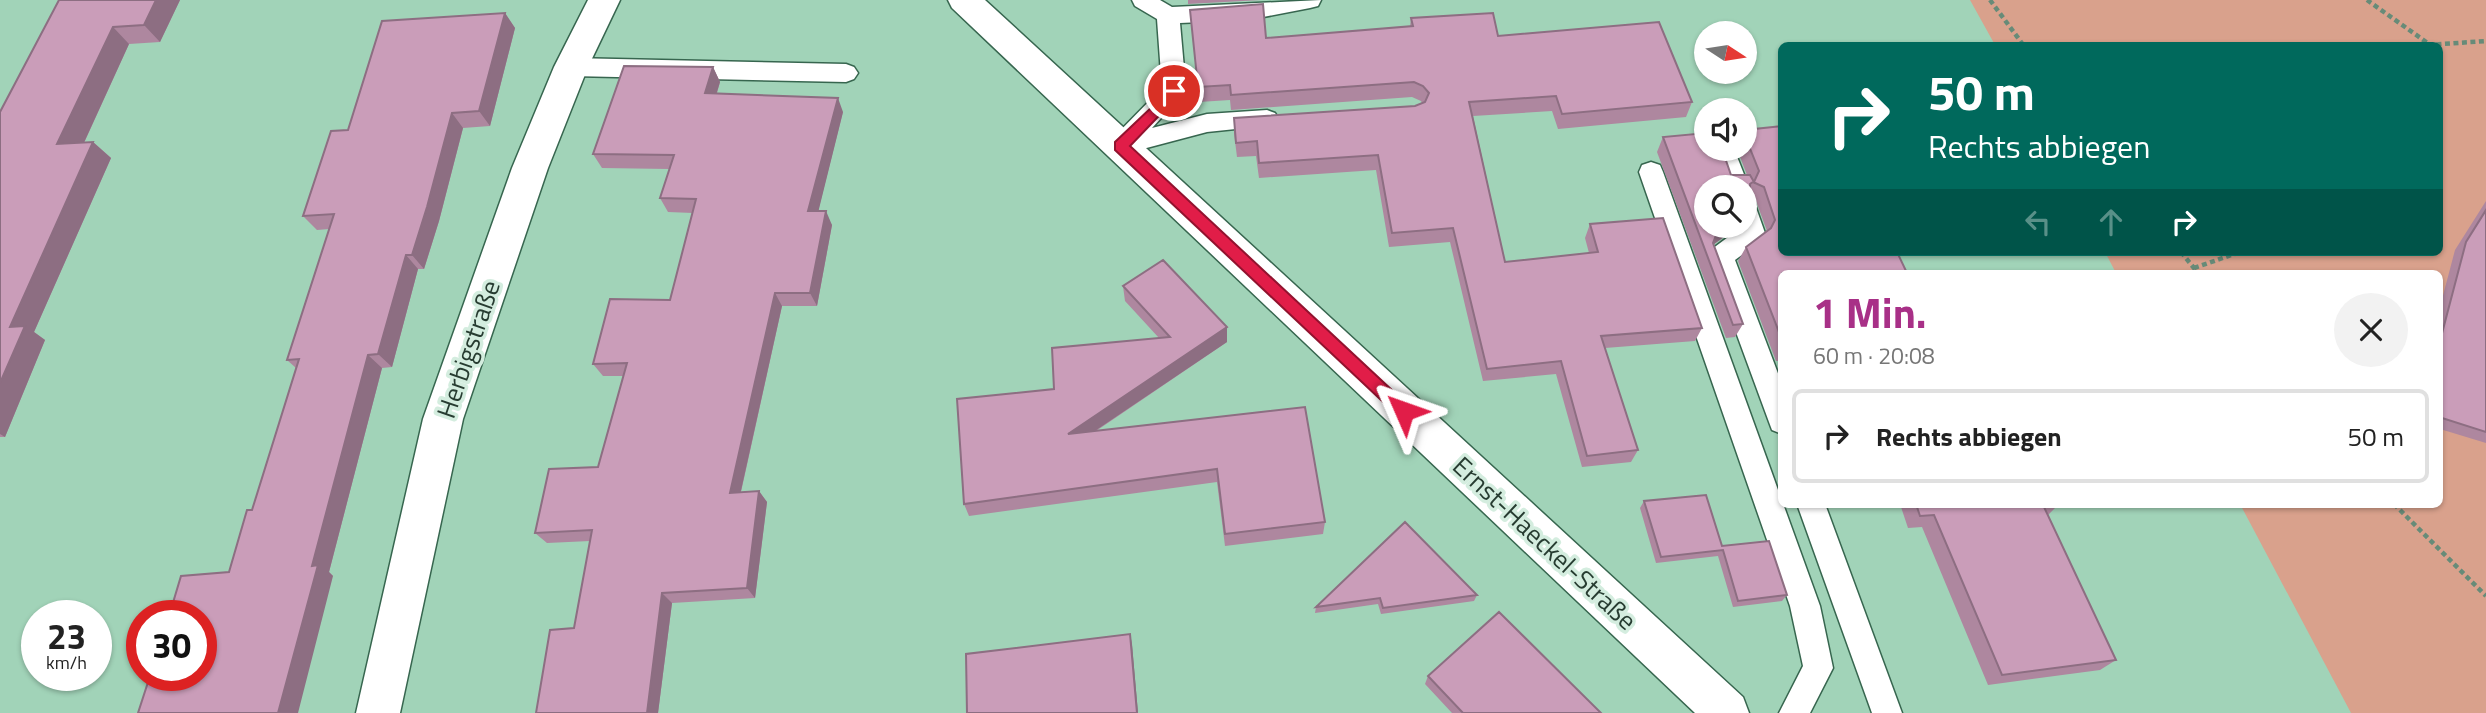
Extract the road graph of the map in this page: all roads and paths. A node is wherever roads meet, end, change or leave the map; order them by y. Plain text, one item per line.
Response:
1 (604, 0) edge
2 (964, 0) edge
3 (1143, 0) edge
4 (1310, 0) edge
5 (1990, 0) edge
6 (2367, 0) edge
7 (1168, 15) junction
8 (2486, 41) edge
9 (2021, 42) edge
10 (2424, 42) edge
11 (2443, 44) edge
12 (571, 67) junction
13 (846, 73) dead end
14 (1289, 118) edge
15 (1120, 146) junction
16 (1651, 172) dead end
17 (1747, 238) edge
18 (2184, 256) edge
19 (2231, 256) edge
20 (2195, 270) edge
21 (2198, 270) edge
22 (1778, 411) edge
23 (1812, 508) edge
24 (2398, 508) edge
25 (2486, 597) edge
26 (377, 713) edge
27 (1727, 713) edge
28 (1794, 713) edge
29 (1887, 713) edge

1 - 12 street, Herbigstraße
2 - 15 street, Ernst-Haeckel-Straße
3 - 7 lane
4 - 7 lane
5 - 9 path
6 - 10 path
7 - 15 lane
8 - 11 path
12 - 13 lane
12 - 26 street, Herbigstraße
14 - 15 lane
15 - 27 street, Ernst-Haeckel-Straße
16 - 28 lane
17 - 22 lane
18 - 20 path
19 - 21 path
23 - 29 lane
24 - 25 path

